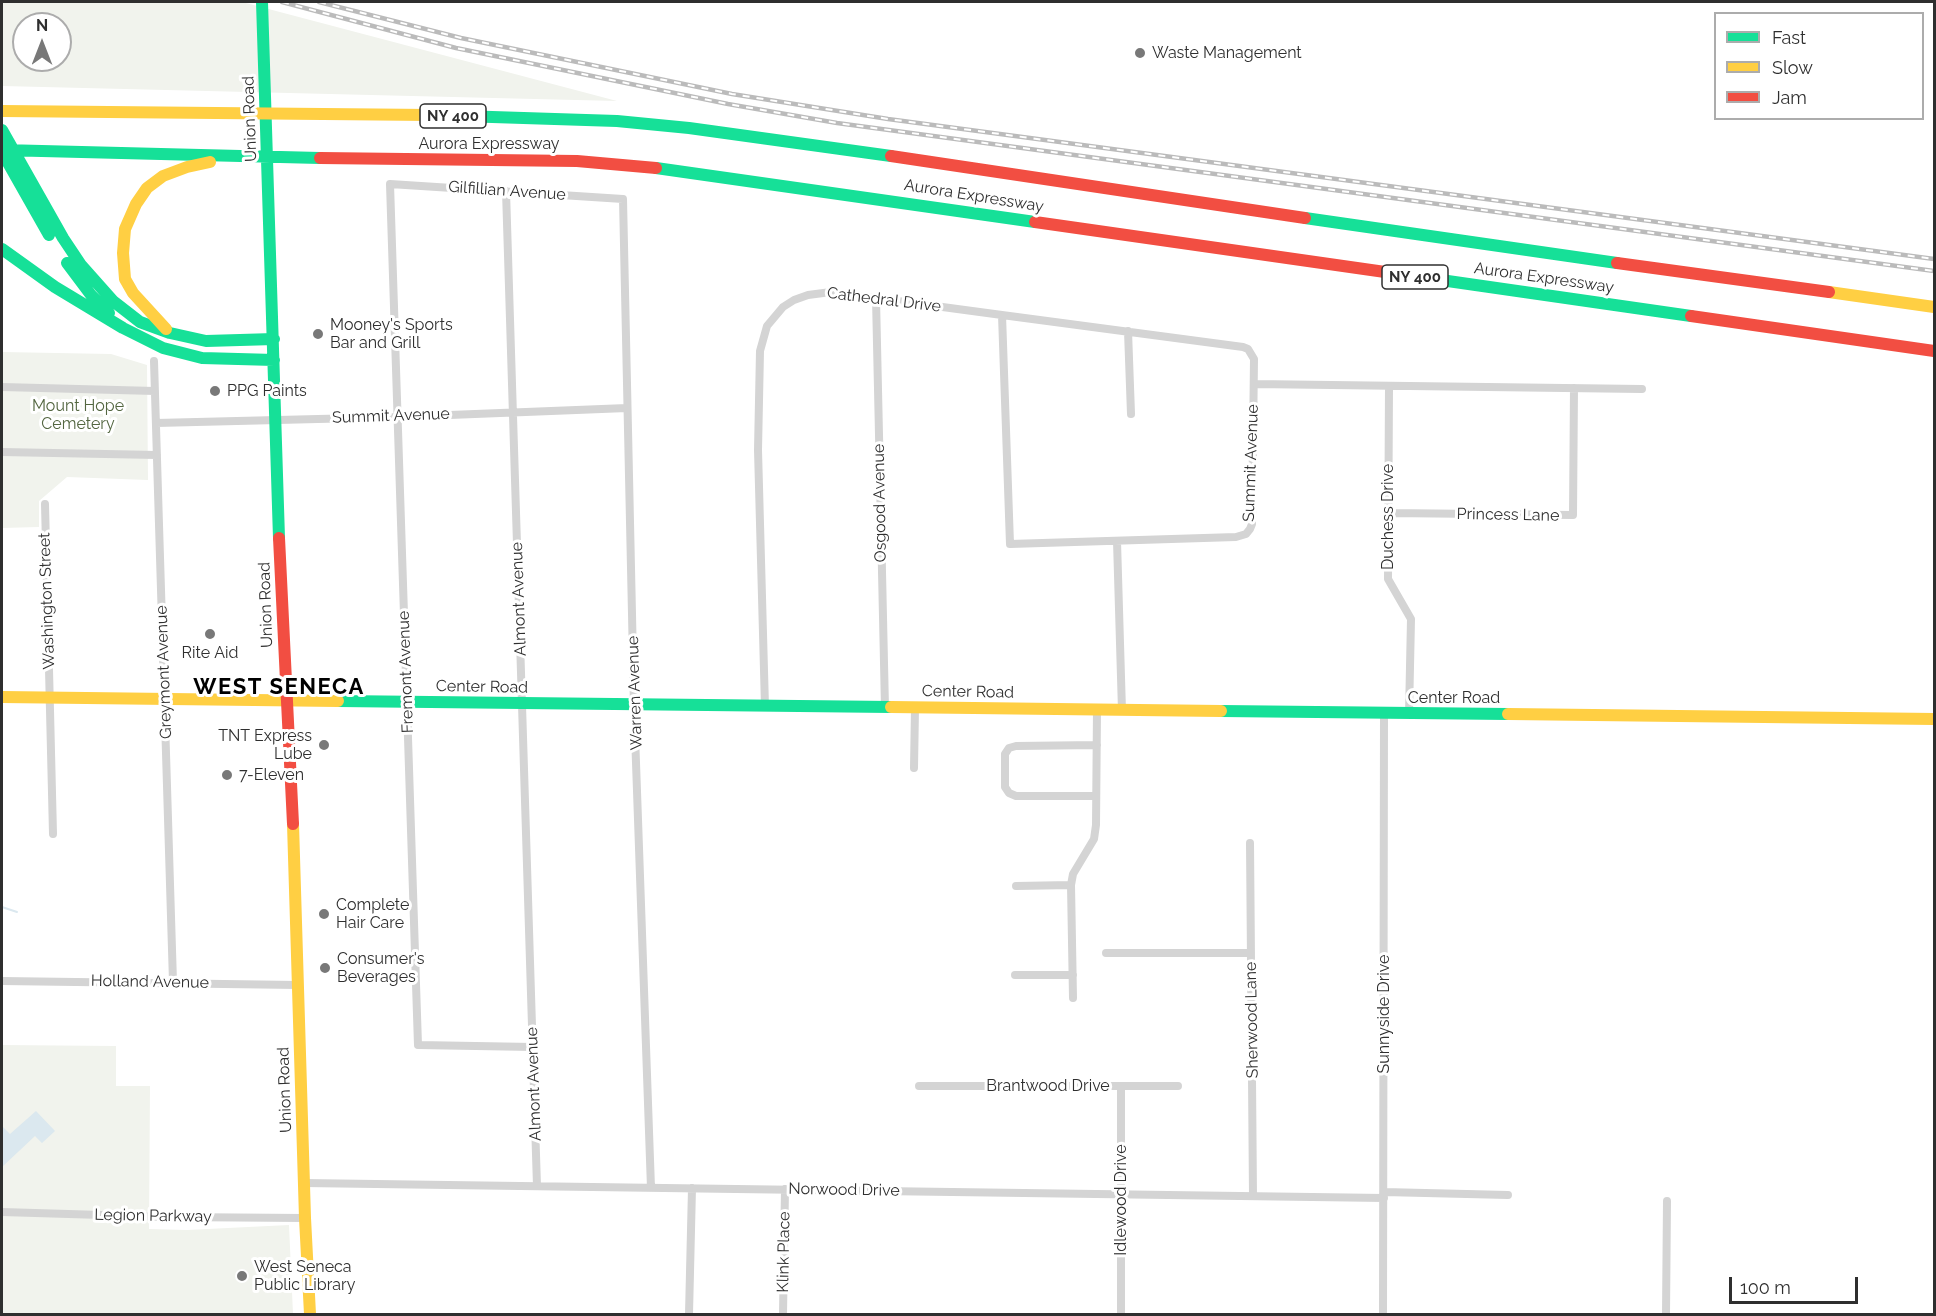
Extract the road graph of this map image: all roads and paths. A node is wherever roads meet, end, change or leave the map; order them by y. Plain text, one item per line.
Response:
1 (262, 2) edge
2 (2, 111) edge
3 (2, 130) edge
4 (2, 151) edge
5 (230, 157) junction
6 (22, 178) junction
7 (390, 184) joint
8 (506, 191) junction
9 (623, 199) joint
10 (2, 249) edge
11 (876, 298) junction
12 (1935, 307) edge
13 (1002, 315) junction
14 (123, 328) junction
15 (1128, 331) junction
16 (170, 333) junction
17 (274, 339) junction
18 (1935, 351) edge
19 (274, 360) junction
20 (154, 361) dead end
21 (1254, 384) junction
22 (1389, 386) junction
23 (2, 387) edge
24 (1574, 388) junction
25 (1642, 389) dead end
26 (155, 392) junction
27 (627, 408) junction
28 (512, 412) junction
29 (1131, 414) dead end
30 (399, 417) junction
31 (276, 420) junction
32 (156, 423) junction
33 (2, 452) edge
34 (157, 455) junction
35 (45, 504) dead end
36 (1389, 513) junction
37 (1117, 541) junction
38 (2, 697) edge
39 (50, 698) junction
40 (165, 699) junction
41 (287, 701) junction
42 (407, 702) junction
43 (523, 704) junction
44 (634, 706) junction
45 (765, 707) junction
46 (885, 708) junction
47 (915, 708) junction
48 (1097, 710) junction
49 (1122, 711) junction
50 (1384, 713) junction
51 (1409, 714) junction
52 (1935, 719) edge
53 (1097, 745) junction
54 (914, 768) dead end
55 (1096, 796) junction
56 (53, 834) dead end
57 (1250, 843) dead end
58 (1071, 885) junction
59 (1016, 886) dead end
60 (1106, 952) dead end
61 (1251, 953) junction
62 (1015, 975) dead end
63 (1073, 975) junction
64 (2, 981) edge
65 (173, 982) junction
66 (298, 985) junction
67 (1073, 998) dead end
68 (533, 1047) junction
69 (919, 1086) dead end
70 (1121, 1086) junction
71 (1178, 1086) dead end
72 (304, 1183) junction
73 (537, 1186) junction
74 (651, 1188) junction
75 (692, 1188) junction
76 (785, 1189) junction
77 (1122, 1193) junction
78 (1384, 1195) junction
79 (1508, 1195) dead end
80 (1253, 1196) junction
81 (1667, 1201) dead end
82 (2, 1212) edge
83 (305, 1218) junction
84 (310, 1314) edge
85 (689, 1314) edge
86 (783, 1314) edge
87 (1121, 1314) edge
88 (1383, 1314) edge
89 (1666, 1314) edge

1 - 17 main road, Union Road
2 - 12 main road, Aurora Expressway / NY 400
3 - 6 main road
4 - 5 main road, Aurora Expressway / NY 400
4 - 6 main road
5 - 16 main road
5 - 18 main road, Aurora Expressway / NY 400
6 - 14 main road
6 - 16 main road
7 - 8 street, Gilfillian Avenue
7 - 30 street, Fremont Avenue
8 - 9 street, Gilfillian Avenue
8 - 28 street, Almont Avenue
9 - 27 street, Warren Avenue
10 - 14 main road
11 - 13 street, Cathedral Drive
11 - 45 street, Cathedral Drive
11 - 46 street, Osgood Avenue
13 - 15 street, Cathedral Drive
13 - 37 street, Summit Avenue
14 - 19 main road
15 - 21 street, Cathedral Drive
15 - 29 street
16 - 17 main road
17 - 19 main road, Union Road
19 - 31 main road, Union Road
20 - 26 street, Greymont Avenue
21 - 22 street, Summit Avenue
21 - 37 street, Summit Avenue
22 - 24 street, Summit Avenue
22 - 36 street, Duchess Drive
23 - 26 street
24 - 25 street, Summit Avenue
24 - 36 street, Princess Lane
26 - 32 street, Greymont Avenue
27 - 28 street, Summit Avenue
27 - 44 street, Warren Avenue
28 - 30 street, Summit Avenue
28 - 43 street, Almont Avenue
30 - 31 street, Summit Avenue
30 - 42 street, Fremont Avenue
31 - 32 street, Summit Avenue
31 - 41 main road, Union Road
32 - 34 street, Greymont Avenue
33 - 34 street
34 - 40 street, Greymont Avenue
35 - 39 street, Washington Street
36 - 51 street, Duchess Drive
37 - 49 street
38 - 39 main road, Center Road
39 - 40 main road, Center Road
39 - 56 street, Washington Street
40 - 41 main road, Center Road
40 - 65 street, Greymont Avenue
41 - 42 main road, Center Road
41 - 66 main road, Union Road
42 - 43 main road, Center Road
42 - 68 street, Fremont Avenue
43 - 44 main road, Center Road
43 - 68 street, Almont Avenue
44 - 45 main road, Center Road
44 - 74 street, Warren Avenue
45 - 46 main road, Center Road
46 - 47 main road, Center Road
47 - 48 main road, Center Road
47 - 54 street
48 - 49 main road, Center Road
48 - 53 street
49 - 50 main road, Center Road
50 - 51 main road, Center Road
50 - 78 street, Sunnyside Drive
51 - 52 main road, Center Road
53 - 55 street
53 - 55 street
55 - 58 street
57 - 61 street, Sherwood Lane
58 - 59 street
58 - 63 street
60 - 61 street
61 - 80 street, Sherwood Lane
62 - 63 street
63 - 67 street
64 - 65 street, Holland Avenue
65 - 66 street, Holland Avenue
66 - 72 main road, Union Road
68 - 73 street, Almont Avenue
69 - 70 street, Brantwood Drive
70 - 71 street, Brantwood Drive
70 - 77 street, Idlewood Drive
72 - 73 street, Norwood Drive
72 - 83 main road, Union Road
73 - 74 street, Norwood Drive
74 - 75 street, Norwood Drive
75 - 76 street, Norwood Drive
75 - 85 street
76 - 77 street, Norwood Drive
76 - 86 street, Klink Place
77 - 80 street, Norwood Drive
77 - 87 street, Idlewood Drive
78 - 79 street, Norwood Drive
78 - 80 street, Norwood Drive
78 - 88 street, Sunnyside Drive
81 - 89 street
82 - 83 street, Legion Parkway
83 - 84 main road, Union Road

